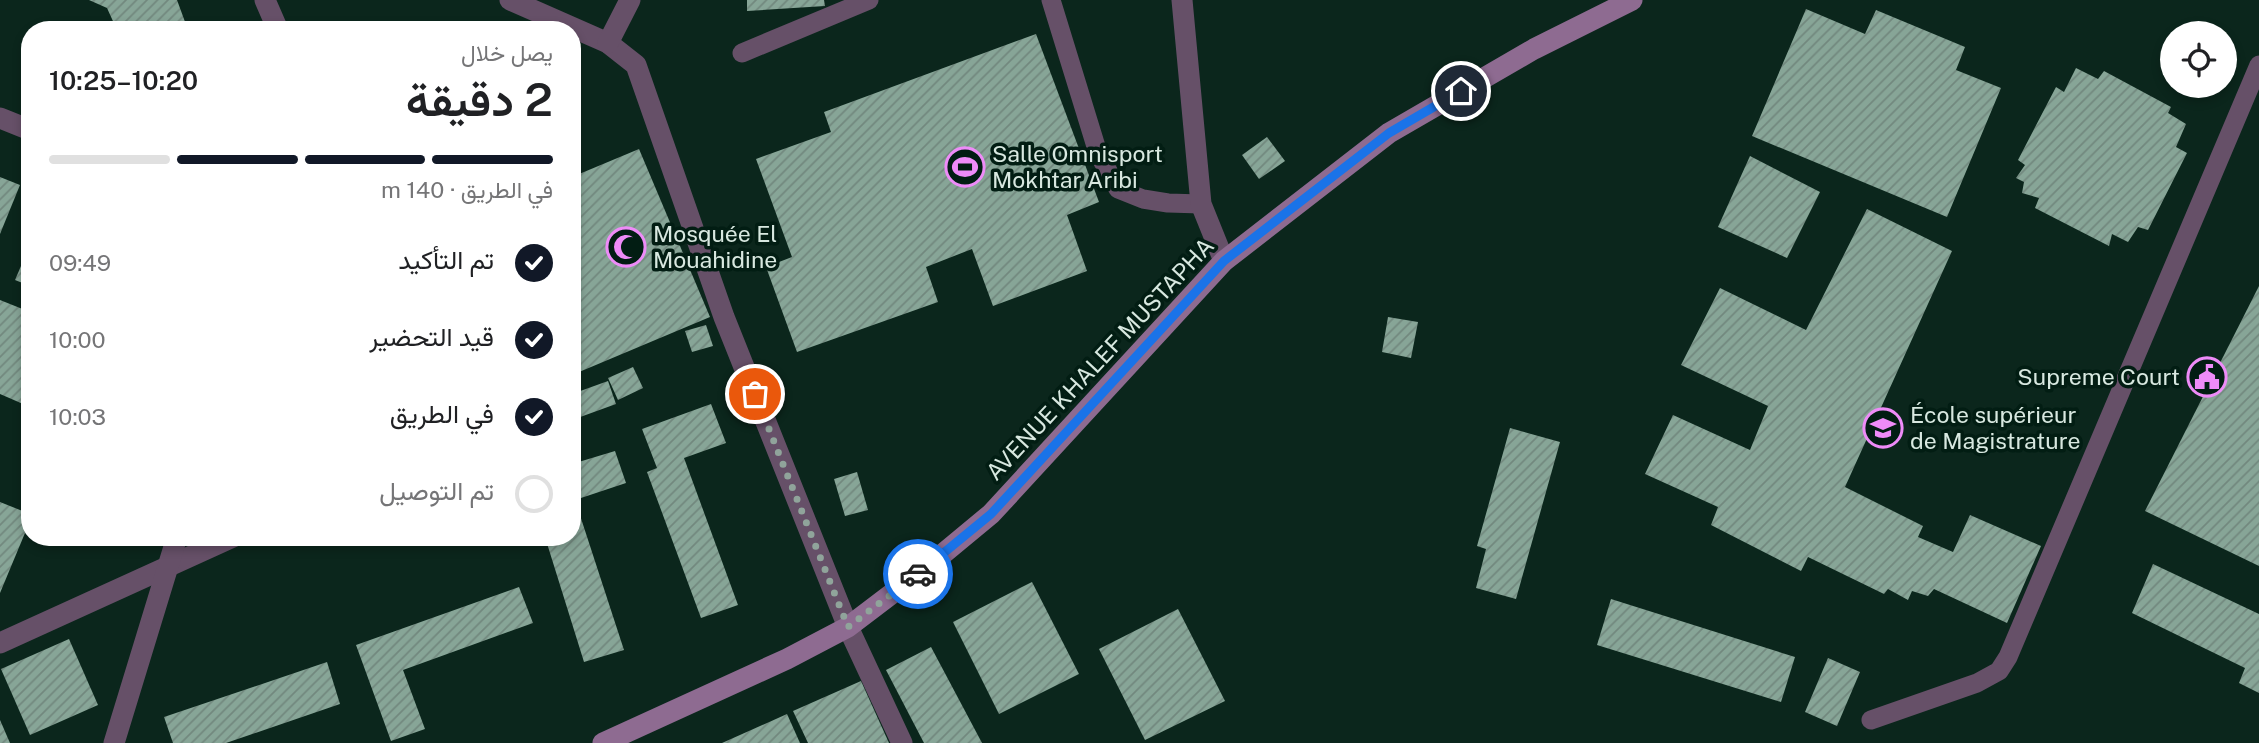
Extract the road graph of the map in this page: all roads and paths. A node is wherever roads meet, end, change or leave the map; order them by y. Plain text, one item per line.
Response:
1 (265, 0) edge
2 (510, 0) edge
3 (630, 0) edge
4 (869, 0) edge
5 (1051, 0) edge
6 (1182, 0) edge
7 (1632, 0) edge
8 (274, 21) edge
9 (558, 21) edge
10 (581, 31) edge
11 (608, 43) junction
12 (742, 53) dead end
13 (2259, 65) edge
14 (0, 118) edge
15 (21, 126) edge
16 (1202, 204) junction
17 (1224, 261) junction
18 (174, 546) edge
19 (212, 546) edge
20 (168, 565) junction
21 (848, 627) junction
22 (0, 643) edge
23 (1871, 720) dead end
24 (114, 743) edge
25 (603, 743) edge
26 (902, 743) edge

1 - 8 street
2 - 9 street
3 - 11 street
4 - 12 lane
5 - 16 lane
6 - 16 street
7 - 17 main road, AVENUE KHALEF MUSTAPHA
10 - 11 street
11 - 21 street
13 - 23 lane
14 - 15 street
16 - 17 street
17 - 21 main road, AVENUE KHALEF MUSTAPHA
18 - 20 street
19 - 20 street
20 - 22 street
20 - 24 street
21 - 25 main road, AVENUE KHALEF MUSTAPHA
21 - 26 street

